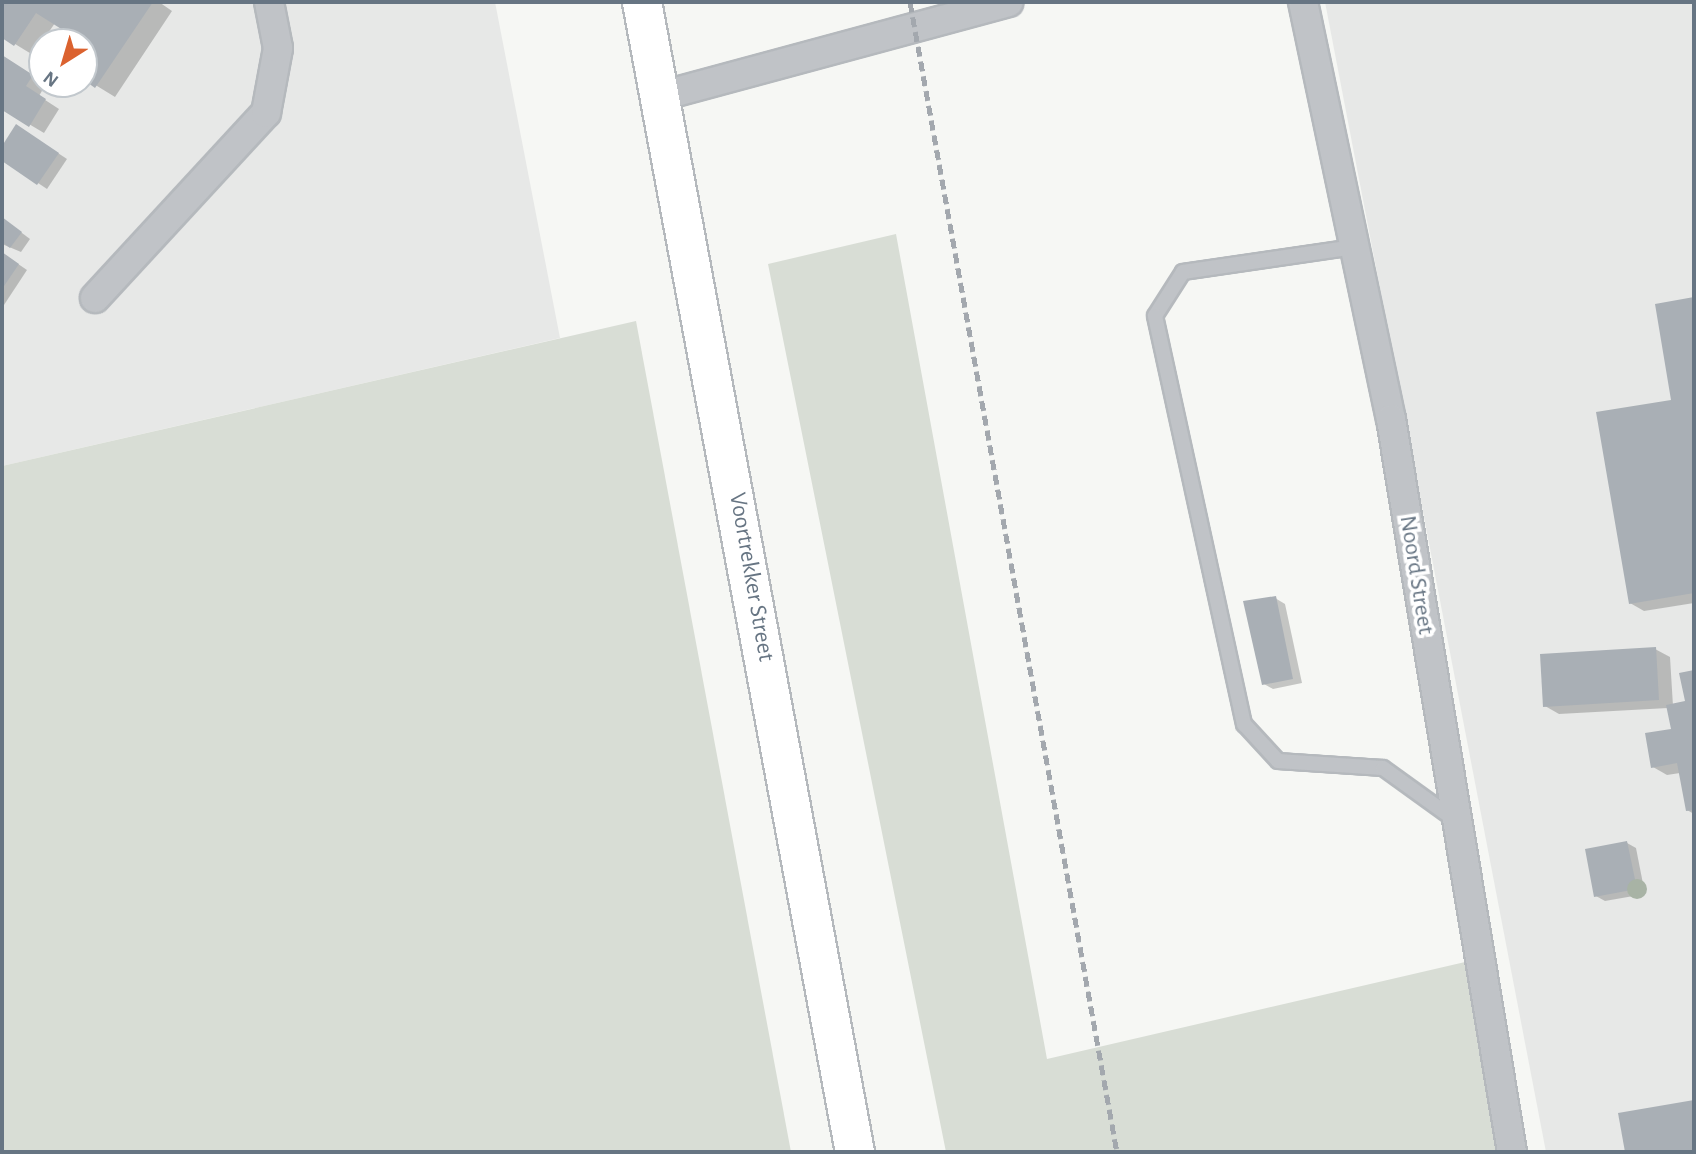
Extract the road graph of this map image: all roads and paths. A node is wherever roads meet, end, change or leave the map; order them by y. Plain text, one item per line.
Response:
1 (269, 2) edge
2 (642, 2) edge
3 (1007, 2) edge
4 (1303, 2) edge
5 (657, 97) junction
6 (1354, 247) junction
7 (95, 298) dead end
8 (1456, 821) junction
9 (855, 1152) edge
10 (1512, 1152) edge

1 - 7 street
2 - 5 main road, Voortrekker Street
3 - 5 street
4 - 6 street, Noord Street
5 - 9 main road, Voortrekker Street
6 - 8 street, Noord Street
6 - 8 lane
8 - 10 street, Noord Street

